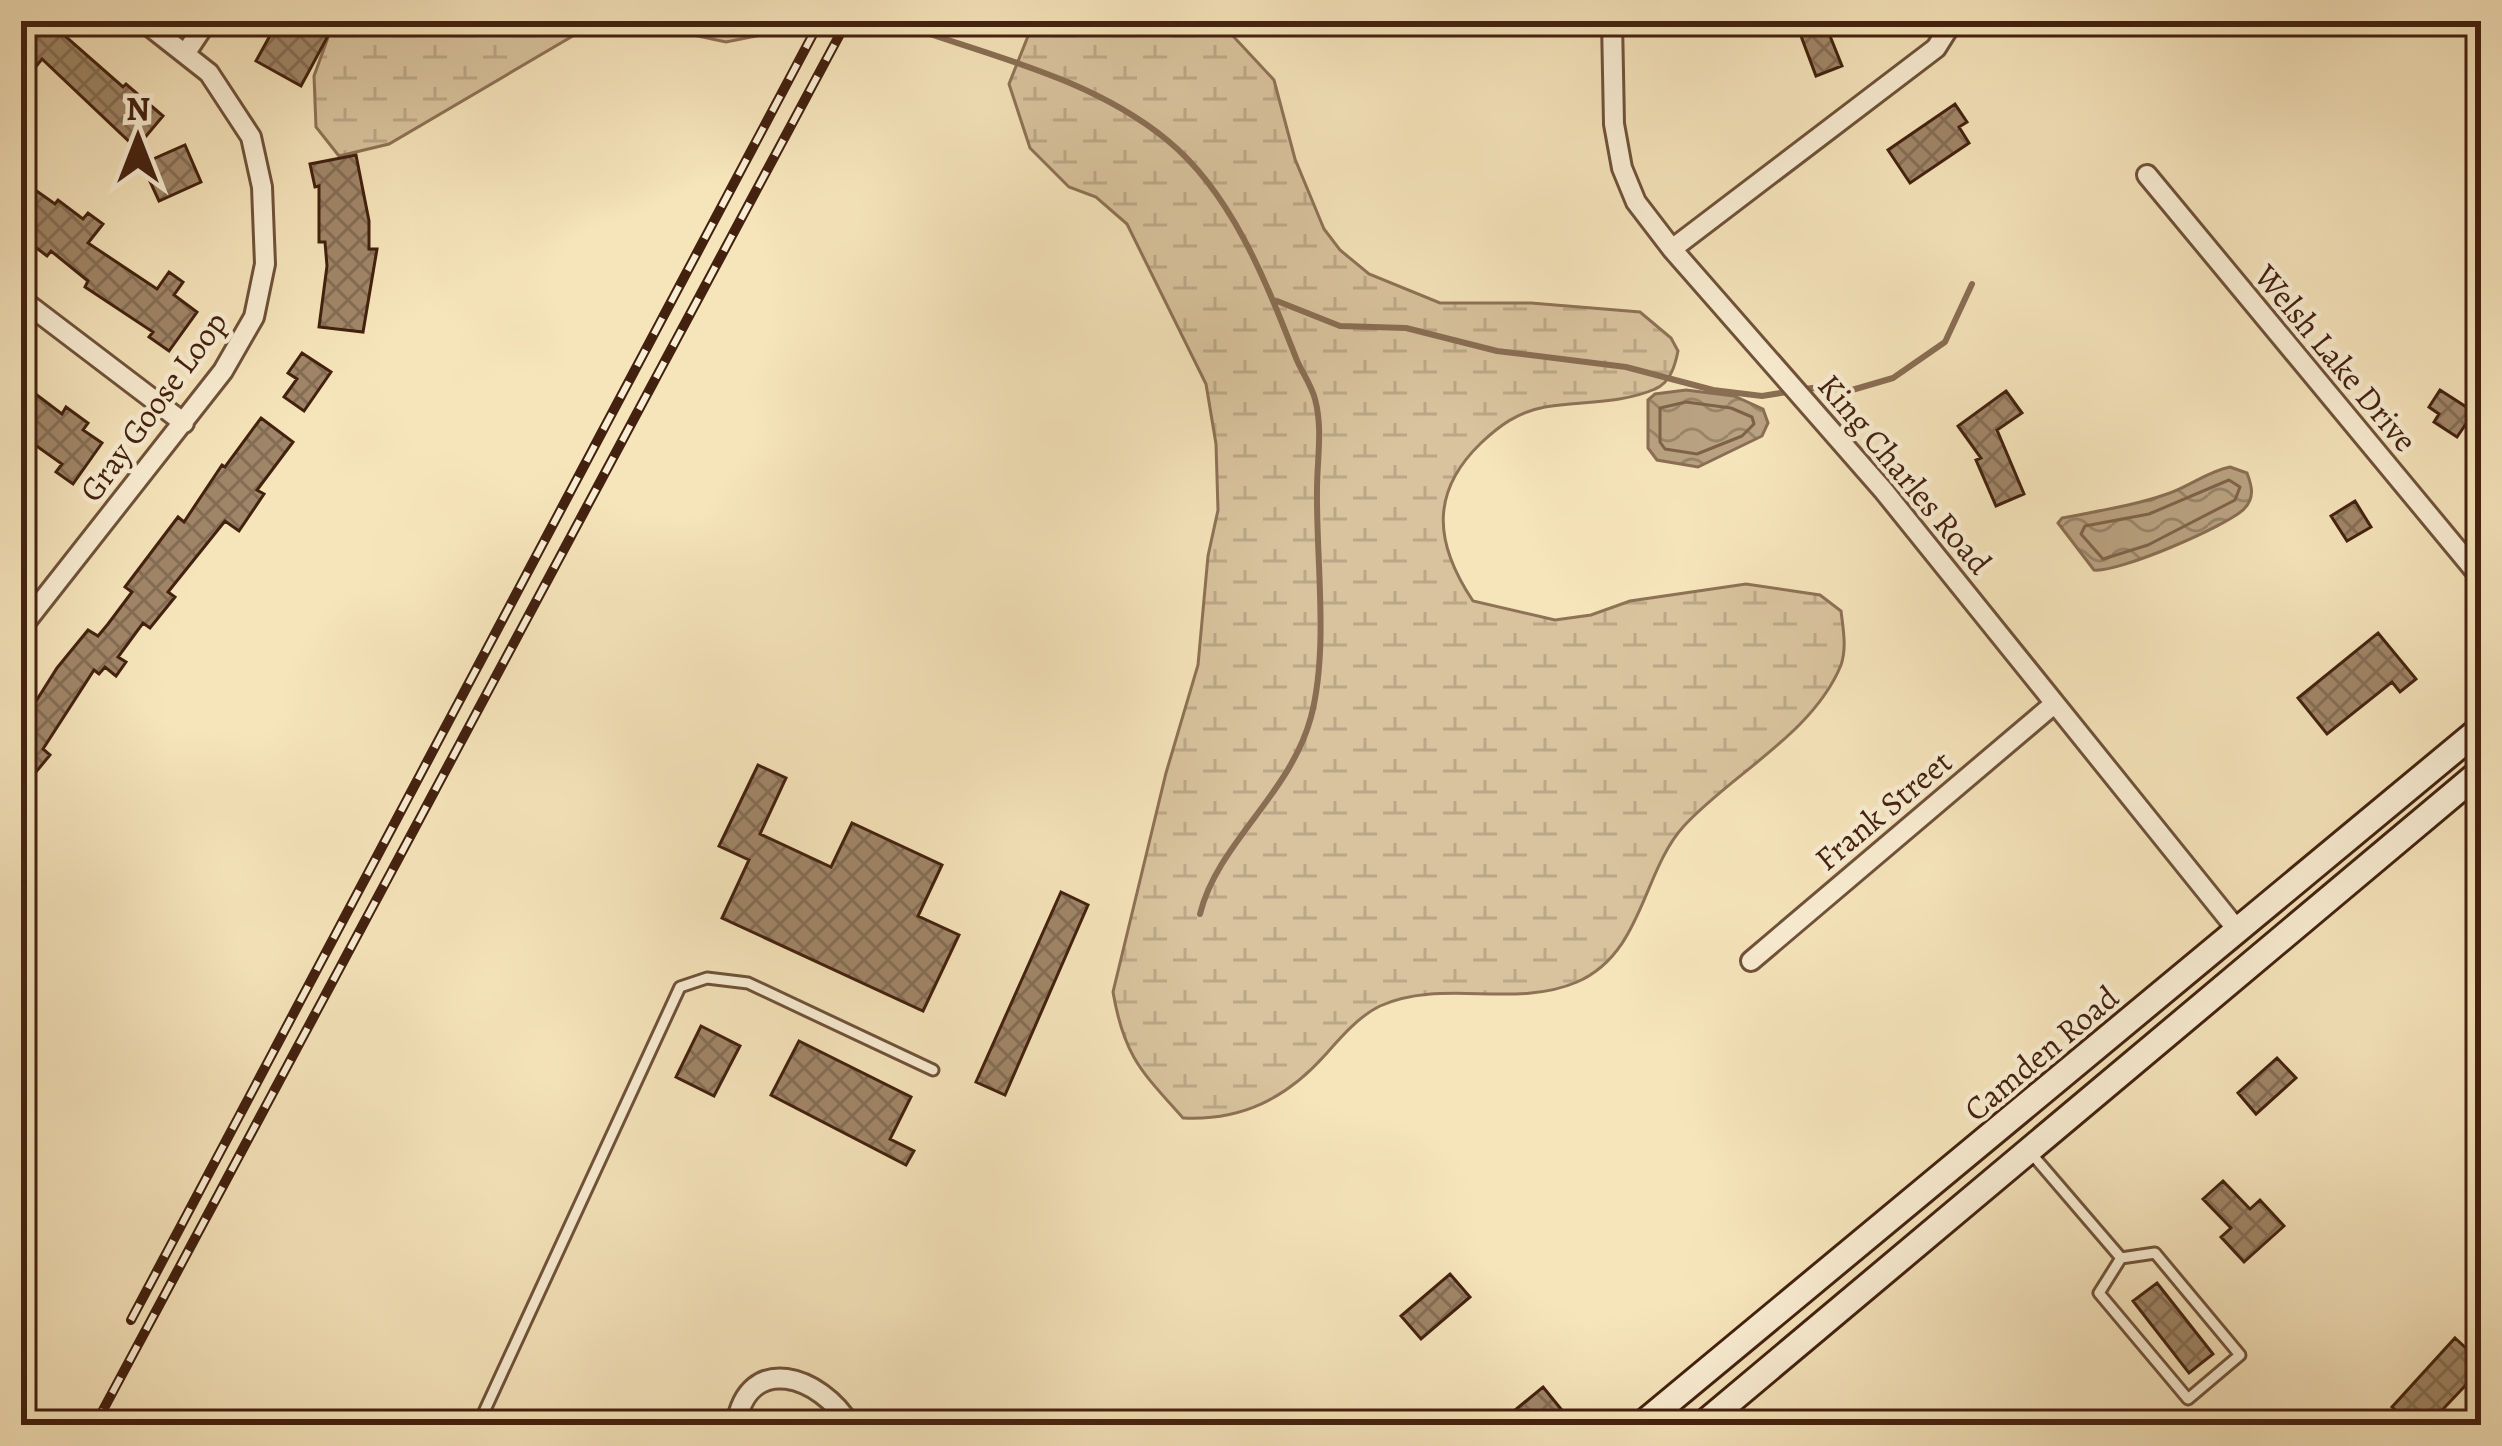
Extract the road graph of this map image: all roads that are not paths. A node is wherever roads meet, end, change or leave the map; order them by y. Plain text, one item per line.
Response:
1 (143, 21) edge
2 (207, 21) edge
3 (1612, 21) edge
4 (1953, 21) edge
5 (185, 53) junction
6 (2146, 175) dead end
7 (1672, 249) junction
8 (21, 299) edge
9 (184, 423) junction
10 (2481, 578) edge
11 (21, 628) edge
12 (2054, 704) junction
13 (2481, 728) edge
14 (2481, 740) edge
15 (2481, 771) edge
16 (2239, 932) junction
17 (2288, 937) junction
18 (1751, 961) dead end
19 (933, 1070) dead end
20 (2037, 1146) junction
21 (2121, 1258) junction
22 (478, 1425) edge
23 (736, 1425) edge
24 (850, 1425) edge
25 (1641, 1425) edge
26 (1702, 1425) edge

1 - 5 street, Gray Goose Loop
2 - 5 street
3 - 7 street, King Charles Road
4 - 7 street
5 - 9 street, Gray Goose Loop
6 - 10 street, Welsh Lake Drive
7 - 12 street, King Charles Road
8 - 9 street
9 - 11 street, Gray Goose Loop
12 - 16 street, King Charles Road
12 - 18 street, Frank Street
13 - 16 main road, Camden Road
14 - 17 main road
15 - 17 main road, Camden Road
16 - 20 main road
16 - 25 main road, Camden Road
17 - 20 main road, Camden Road
19 - 22 lane
20 - 21 lane
20 - 26 main road, Camden Road
21 - 21 lane
23 - 24 street

